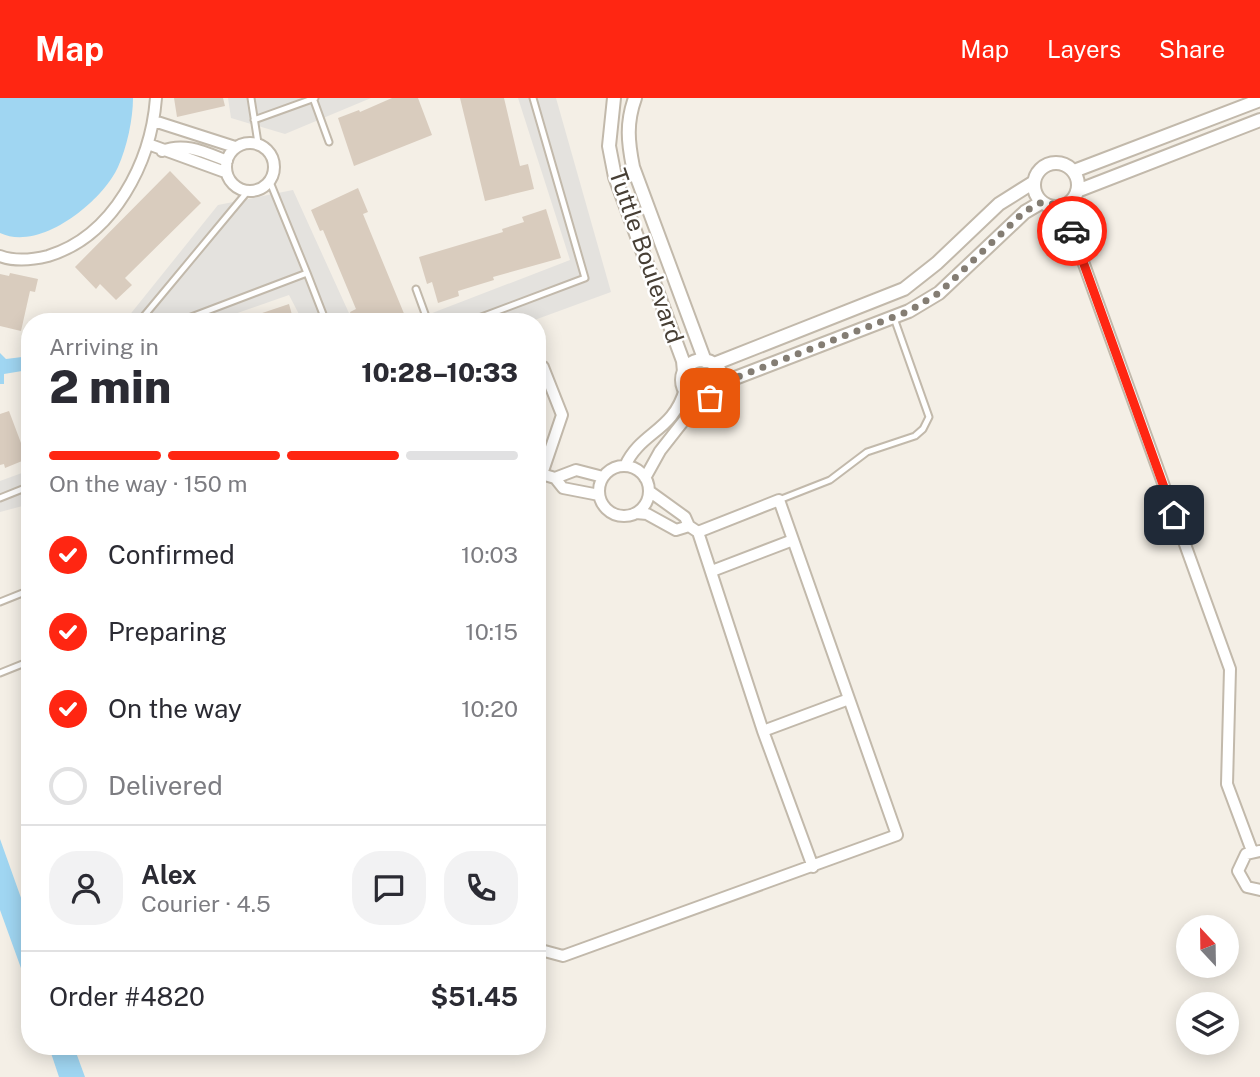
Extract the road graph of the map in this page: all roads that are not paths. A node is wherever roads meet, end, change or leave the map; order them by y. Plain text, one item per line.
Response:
1 (156, 98) edge
2 (251, 98) edge
3 (314, 98) edge
4 (533, 98) edge
5 (614, 98) edge
6 (635, 98) edge
7 (1260, 100) edge
8 (254, 120) junction
9 (1260, 120) edge
10 (154, 121) junction
11 (329, 142) dead end
12 (258, 143) junction
13 (148, 144) junction
14 (235, 147) junction
15 (226, 166) junction
16 (1074, 171) junction
17 (270, 182) junction
18 (1034, 182) junction
19 (248, 191) junction
20 (1077, 191) junction
21 (1042, 202) junction
22 (1063, 206) junction
23 (0, 256) edge
24 (307, 274) junction
25 (416, 289) dead end
26 (146, 313) edge
27 (202, 313) edge
28 (322, 313) edge
29 (425, 313) edge
30 (492, 313) edge
31 (894, 317) junction
32 (709, 362) junction
33 (684, 372) junction
34 (546, 375) edge
35 (722, 383) junction
36 (685, 389) junction
37 (700, 400) junction
38 (546, 457) edge
39 (625, 466) junction
40 (546, 475) edge
41 (603, 477) junction
42 (555, 478) junction
43 (645, 478) junction
44 (21, 490) edge
45 (649, 491) junction
46 (599, 495) junction
47 (0, 498) edge
48 (779, 500) junction
49 (636, 513) junction
50 (693, 529) junction
51 (793, 540) junction
52 (712, 571) junction
53 (21, 594) edge
54 (0, 602) edge
55 (21, 665) edge
56 (0, 673) edge
57 (849, 699) junction
58 (763, 730) junction
59 (1256, 851) edge
60 (813, 867) junction
61 (1260, 890) edge
62 (546, 952) edge

1 - 10 street
2 - 8 lane
3 - 8 lane
3 - 11 lane
4 - 30 lane
5 - 33 street, Tuttle Boulevard
6 - 32 street, Tuttle Boulevard
7 - 16 street
8 - 12 lane
9 - 20 street
10 - 13 street
10 - 14 street
12 - 14 street
12 - 17 street
13 - 15 street
13 - 23 street
14 - 15 street
15 - 19 street
16 - 18 street
16 - 20 street
17 - 19 street
17 - 24 lane
18 - 21 street
18 - 32 street
19 - 26 lane
20 - 22 street
21 - 22 street
21 - 31 street
22 - 59 street
24 - 27 lane
24 - 28 lane
25 - 29 lane
31 - 35 street
31 - 48 lane
32 - 33 street
32 - 35 street
33 - 36 street
34 - 38 street
35 - 37 street
36 - 37 street
36 - 39 street
37 - 43 street
39 - 41 street
39 - 43 street
40 - 42 street
41 - 42 street
41 - 46 street
42 - 46 street
43 - 45 street
44 - 47 lane
45 - 49 street
45 - 50 street
46 - 49 street
48 - 50 street
48 - 51 street
49 - 50 street
50 - 52 street
51 - 52 street
51 - 57 street
52 - 58 street
53 - 54 lane
55 - 56 lane
57 - 58 street
57 - 60 street
58 - 60 street
59 - 61 street
60 - 62 street

